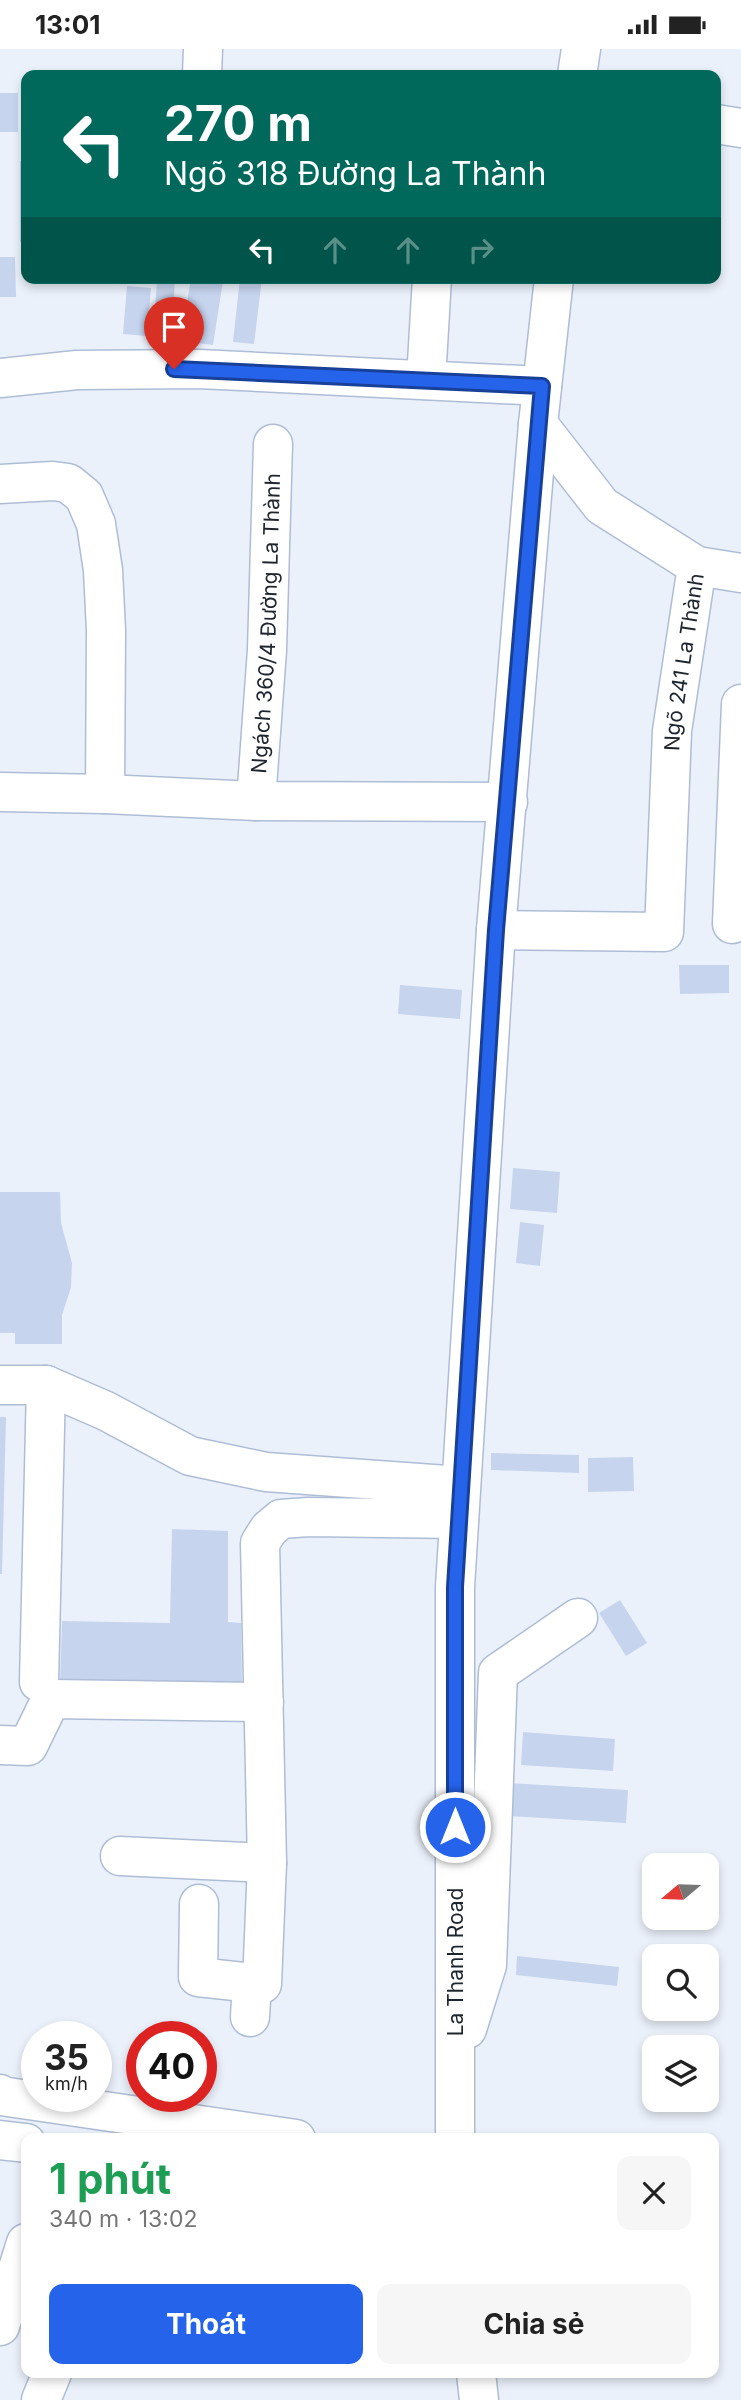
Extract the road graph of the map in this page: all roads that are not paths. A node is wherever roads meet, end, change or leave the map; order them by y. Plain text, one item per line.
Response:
1 (203, 49) edge
2 (581, 49) edge
3 (202, 70) edge
4 (578, 70) edge
5 (721, 125) edge
6 (741, 128) edge
7 (432, 284) edge
8 (553, 284) edge
9 (0, 377) edge
10 (426, 380) junction
11 (542, 386) junction
12 (538, 424) junction
13 (273, 444) dead end
14 (0, 484) edge
15 (697, 566) junction
16 (741, 573) edge
17 (741, 704) edge
18 (0, 792) edge
19 (104, 794) junction
20 (256, 801) junction
21 (508, 802) junction
22 (732, 924) dead end
23 (496, 930) junction
24 (0, 1384) edge
25 (46, 1385) junction
26 (460, 1503) junction
27 (578, 1618) dead end
28 (39, 1682) dead end
29 (264, 1702) junction
30 (0, 1745) edge
31 (120, 1856) dead end
32 (267, 1863) junction
33 (200, 1903) dead end
34 (456, 2067) junction
35 (0, 2096) edge
36 (255, 2133) edge
37 (455, 2133) edge
38 (0, 2140) edge
39 (21, 2142) edge
40 (21, 2259) edge
41 (0, 2326) edge
42 (50, 2378) edge
43 (477, 2378) edge
44 (41, 2400) edge
45 (479, 2400) edge

1 - 3 street
2 - 4 street
5 - 6 street
7 - 10 street
8 - 11 street, La Thanh Road
9 - 10 street
10 - 11 street
11 - 12 street, La Thanh Road
12 - 15 street, Ngõ 241 La Thành
12 - 21 street, La Thanh Road
13 - 20 street, Ngách 360/4 Đường La Thành
14 - 19 street
15 - 16 street
15 - 23 street, Ngõ 241 La Thành
17 - 22 street
18 - 19 street
19 - 20 street
20 - 21 street
21 - 23 street, La Thanh Road
23 - 26 street, La Thanh Road
24 - 25 street
25 - 26 street
25 - 28 street
26 - 29 street
26 - 34 street, La Thanh Road
27 - 34 street
29 - 30 street
29 - 32 street
31 - 32 street
32 - 33 street
34 - 37 street, La Thanh Road
35 - 36 street
38 - 39 street
40 - 41 street
42 - 44 street
43 - 45 street

